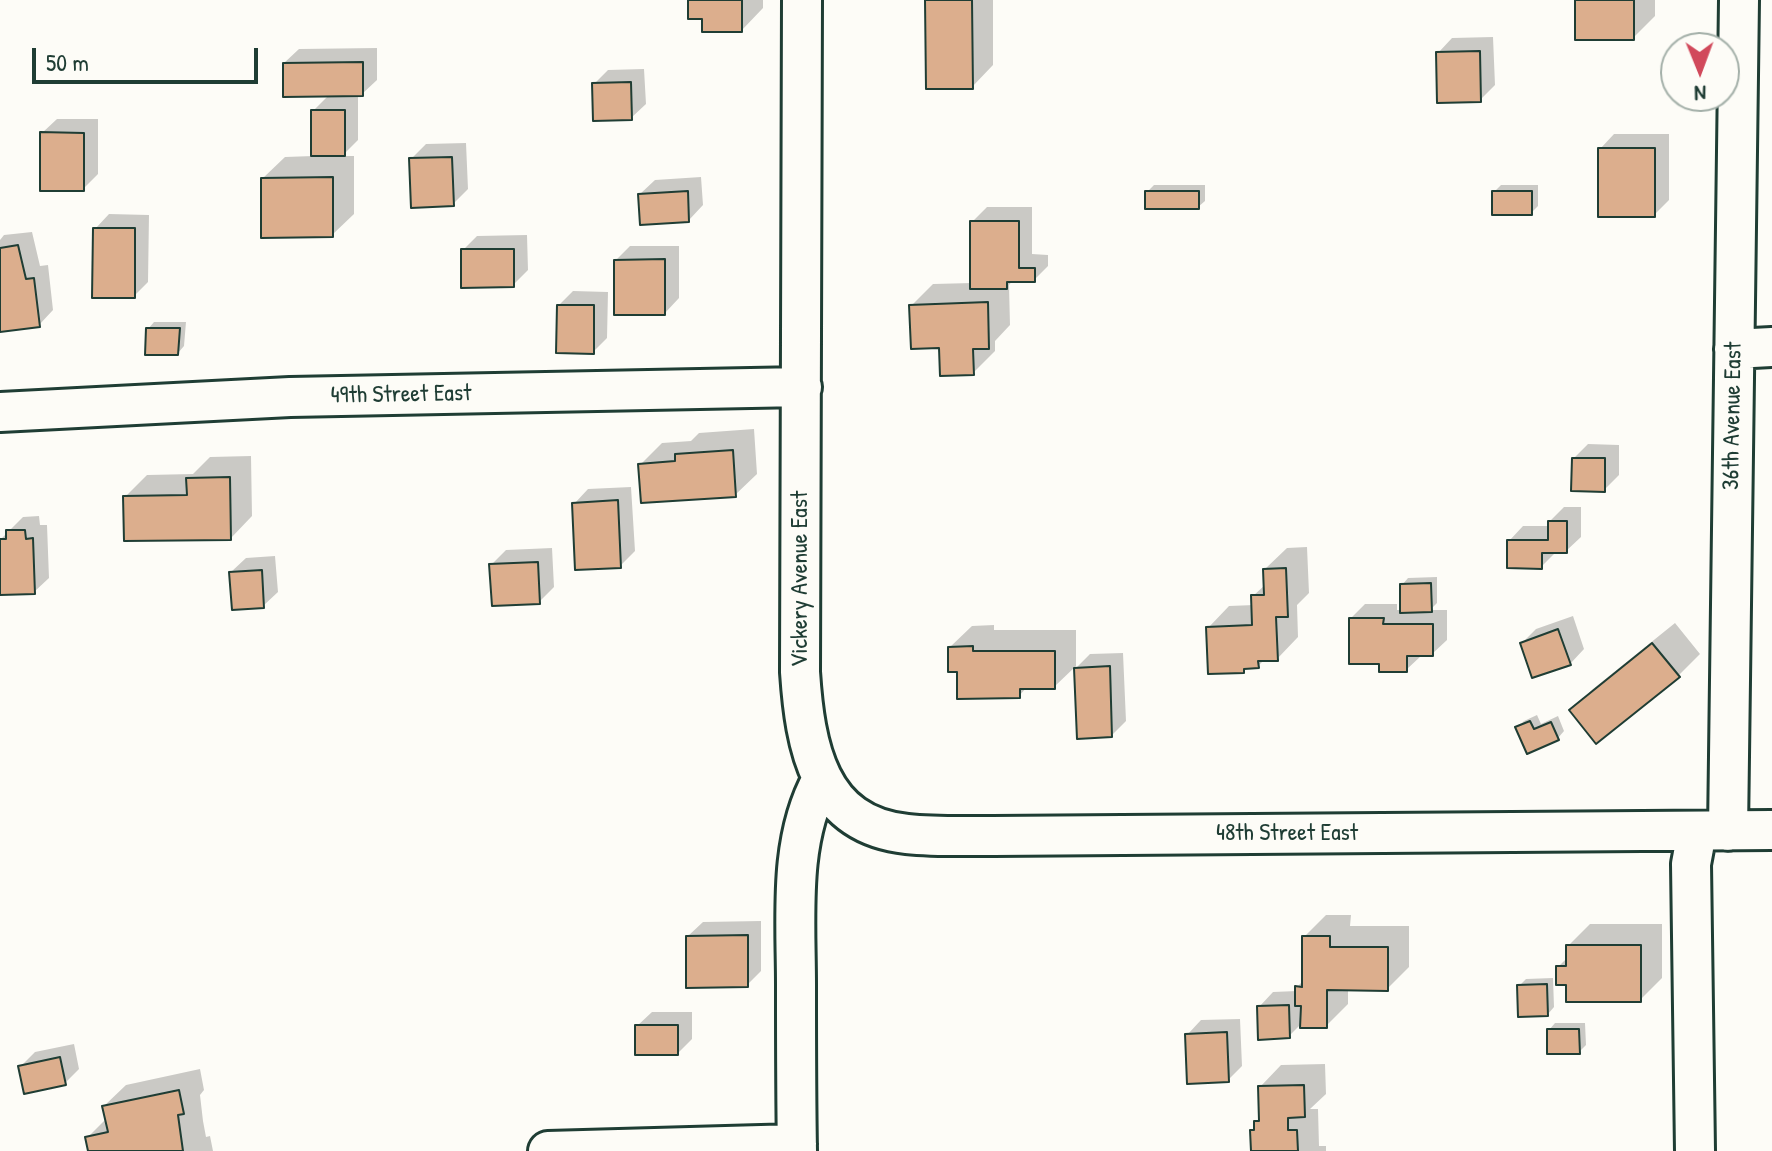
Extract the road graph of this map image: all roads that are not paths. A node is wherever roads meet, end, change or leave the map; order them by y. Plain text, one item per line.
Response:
1 (802, 0) edge
2 (1739, 0) edge
3 (1772, 347) edge
4 (1734, 349) junction
5 (802, 387) junction
6 (0, 412) edge
7 (822, 779) junction
8 (1772, 830) edge
9 (1712, 832) junction
10 (797, 1147) edge
11 (548, 1151) edge
12 (1695, 1151) edge

1 - 5 street, Vickery Avenue East
2 - 4 street, 36th Avenue East
3 - 4 street
4 - 9 street, 36th Avenue East
5 - 6 street, 49th Street East
5 - 7 street, Vickery Avenue East
7 - 9 street, 48th Street East
7 - 10 street
8 - 9 street, 48th Street East
9 - 12 street, 36th Avenue East
10 - 11 street

